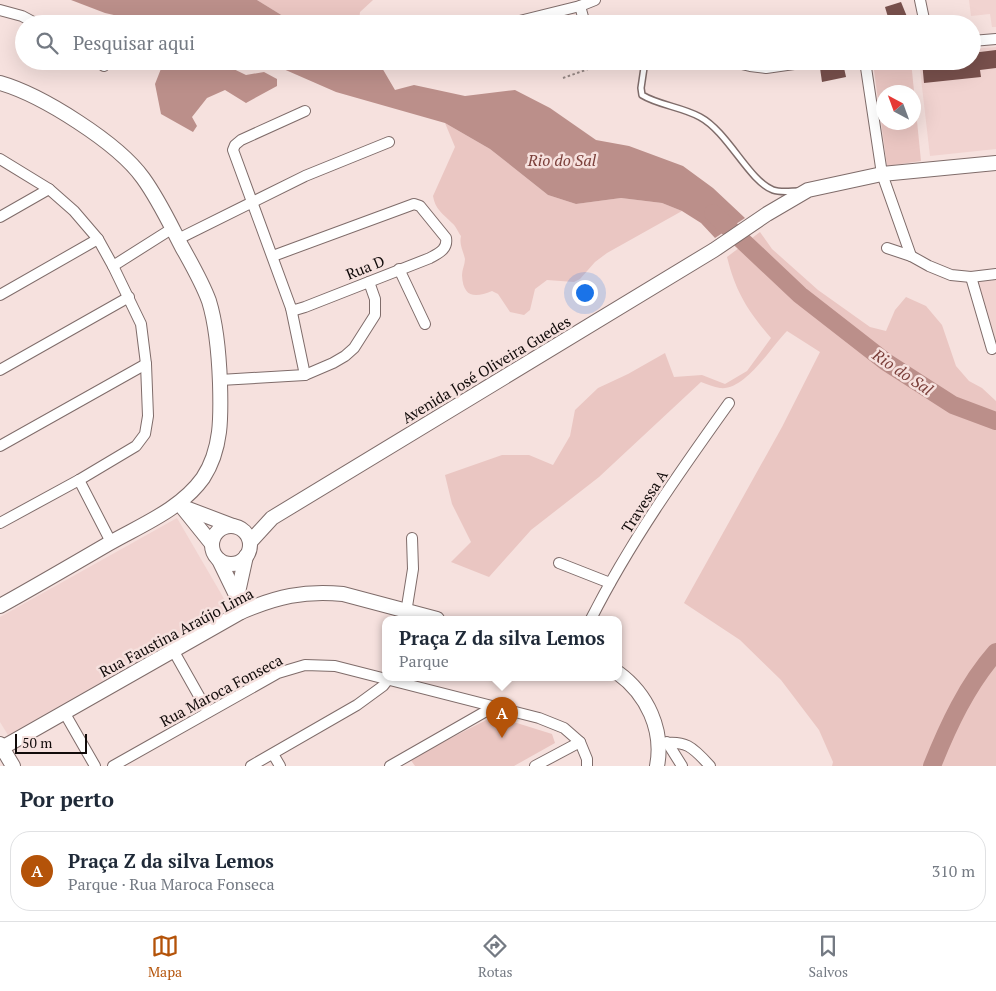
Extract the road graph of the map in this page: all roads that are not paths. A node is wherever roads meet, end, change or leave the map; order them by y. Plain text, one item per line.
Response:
1 (595, 0) edge
2 (920, 0) edge
3 (580, 6) junction
4 (0, 10) edge
5 (18, 15) edge
6 (544, 15) edge
7 (582, 15) edge
8 (923, 15) edge
9 (996, 38) edge
10 (981, 40) edge
11 (644, 70) edge
12 (866, 70) edge
13 (0, 83) edge
14 (305, 111) dead end
15 (389, 142) dead end
16 (0, 159) edge
17 (996, 163) edge
18 (882, 174) junction
19 (50, 189) junction
20 (808, 190) junction
21 (252, 203) junction
22 (0, 217) edge
23 (175, 234) junction
24 (98, 239) junction
25 (887, 248) dead end
26 (273, 256) junction
27 (912, 256) junction
28 (113, 266) junction
29 (399, 269) junction
30 (996, 274) edge
31 (971, 278) junction
32 (369, 282) junction
33 (0, 295) edge
34 (129, 297) junction
35 (291, 308) junction
36 (425, 324) dead end
37 (992, 349) dead end
38 (146, 364) junction
39 (0, 370) edge
40 (305, 375) junction
41 (220, 380) junction
42 (729, 403) dead end
43 (0, 446) edge
44 (79, 480) junction
45 (181, 505) junction
46 (272, 518) junction
47 (0, 523) edge
48 (236, 527) junction
49 (412, 538) dead end
50 (111, 542) junction
51 (250, 542) junction
52 (212, 544) junction
53 (246, 556) junction
54 (220, 560) junction
55 (559, 563) dead end
56 (610, 583) junction
57 (237, 597) junction
58 (1, 603) edge
59 (241, 612) junction
60 (406, 616) edge
61 (593, 616) edge
62 (173, 650) junction
63 (382, 676) edge
64 (622, 676) edge
65 (387, 681) edge
66 (401, 681) edge
67 (494, 706) junction
68 (64, 712) junction
69 (208, 712) junction
70 (580, 742) junction
71 (663, 743) junction
72 (1, 751) edge
73 (273, 754) junction
74 (407, 762) edge
75 (2, 766) edge
76 (13, 766) edge
77 (94, 766) edge
78 (113, 766) edge
79 (252, 766) edge
80 (280, 766) edge
81 (390, 766) edge
82 (535, 766) edge
83 (587, 766) edge
84 (657, 766) edge
85 (682, 766) edge
86 (710, 766) edge

1 - 3 street
2 - 8 street
3 - 6 street
3 - 7 street
4 - 5 street
9 - 10 street
11 - 20 lane
12 - 18 street
13 - 23 street
14 - 21 street
15 - 21 street
16 - 19 street
17 - 18 street, Avenida José Oliveira Guedes
18 - 20 street, Avenida José Oliveira Guedes
18 - 27 street
19 - 22 street
19 - 24 street
20 - 46 street, Avenida José Oliveira Guedes
21 - 23 street
21 - 26 street
23 - 28 street
23 - 41 street
24 - 28 street
24 - 33 street
25 - 27 street
26 - 29 street, Rua D
26 - 35 street
27 - 31 street
28 - 34 street
29 - 32 street, Rua D
29 - 36 street
30 - 31 street
31 - 37 street
32 - 35 street, Rua D
32 - 40 street
34 - 38 street
34 - 39 street
35 - 40 street
38 - 43 street
38 - 44 street
40 - 41 street
41 - 45 street
42 - 56 street, Travessa A
44 - 47 street
44 - 50 street
45 - 48 street
45 - 50 street
45 - 52 street
46 - 48 street, Avenida José Oliveira Guedes
46 - 51 street, Avenida José Oliveira Guedes
48 - 51 street
48 - 52 street
49 - 60 street
50 - 58 street
51 - 53 street
52 - 54 street
53 - 54 street
53 - 57 street
54 - 57 street
55 - 56 street
56 - 61 street, Travessa A
57 - 59 street
59 - 60 street, Rua Faustina Araújo Lima
59 - 62 street, Rua Faustina Araújo Lima
62 - 68 street, Rua Faustina Araújo Lima
62 - 69 street
63 - 69 street, Rua Maroca Fonseca
64 - 71 street
65 - 73 street
66 - 67 street, Rua Maroca Fonseca
67 - 70 street, Rua Maroca Fonseca
67 - 74 street
68 - 72 street, Rua Faustina Araújo Lima
68 - 77 street
69 - 78 street, Rua Maroca Fonseca
70 - 82 street
70 - 83 street
71 - 84 street
71 - 85 street
71 - 86 street
72 - 75 street
72 - 76 street
73 - 79 street
73 - 80 street
74 - 81 street

